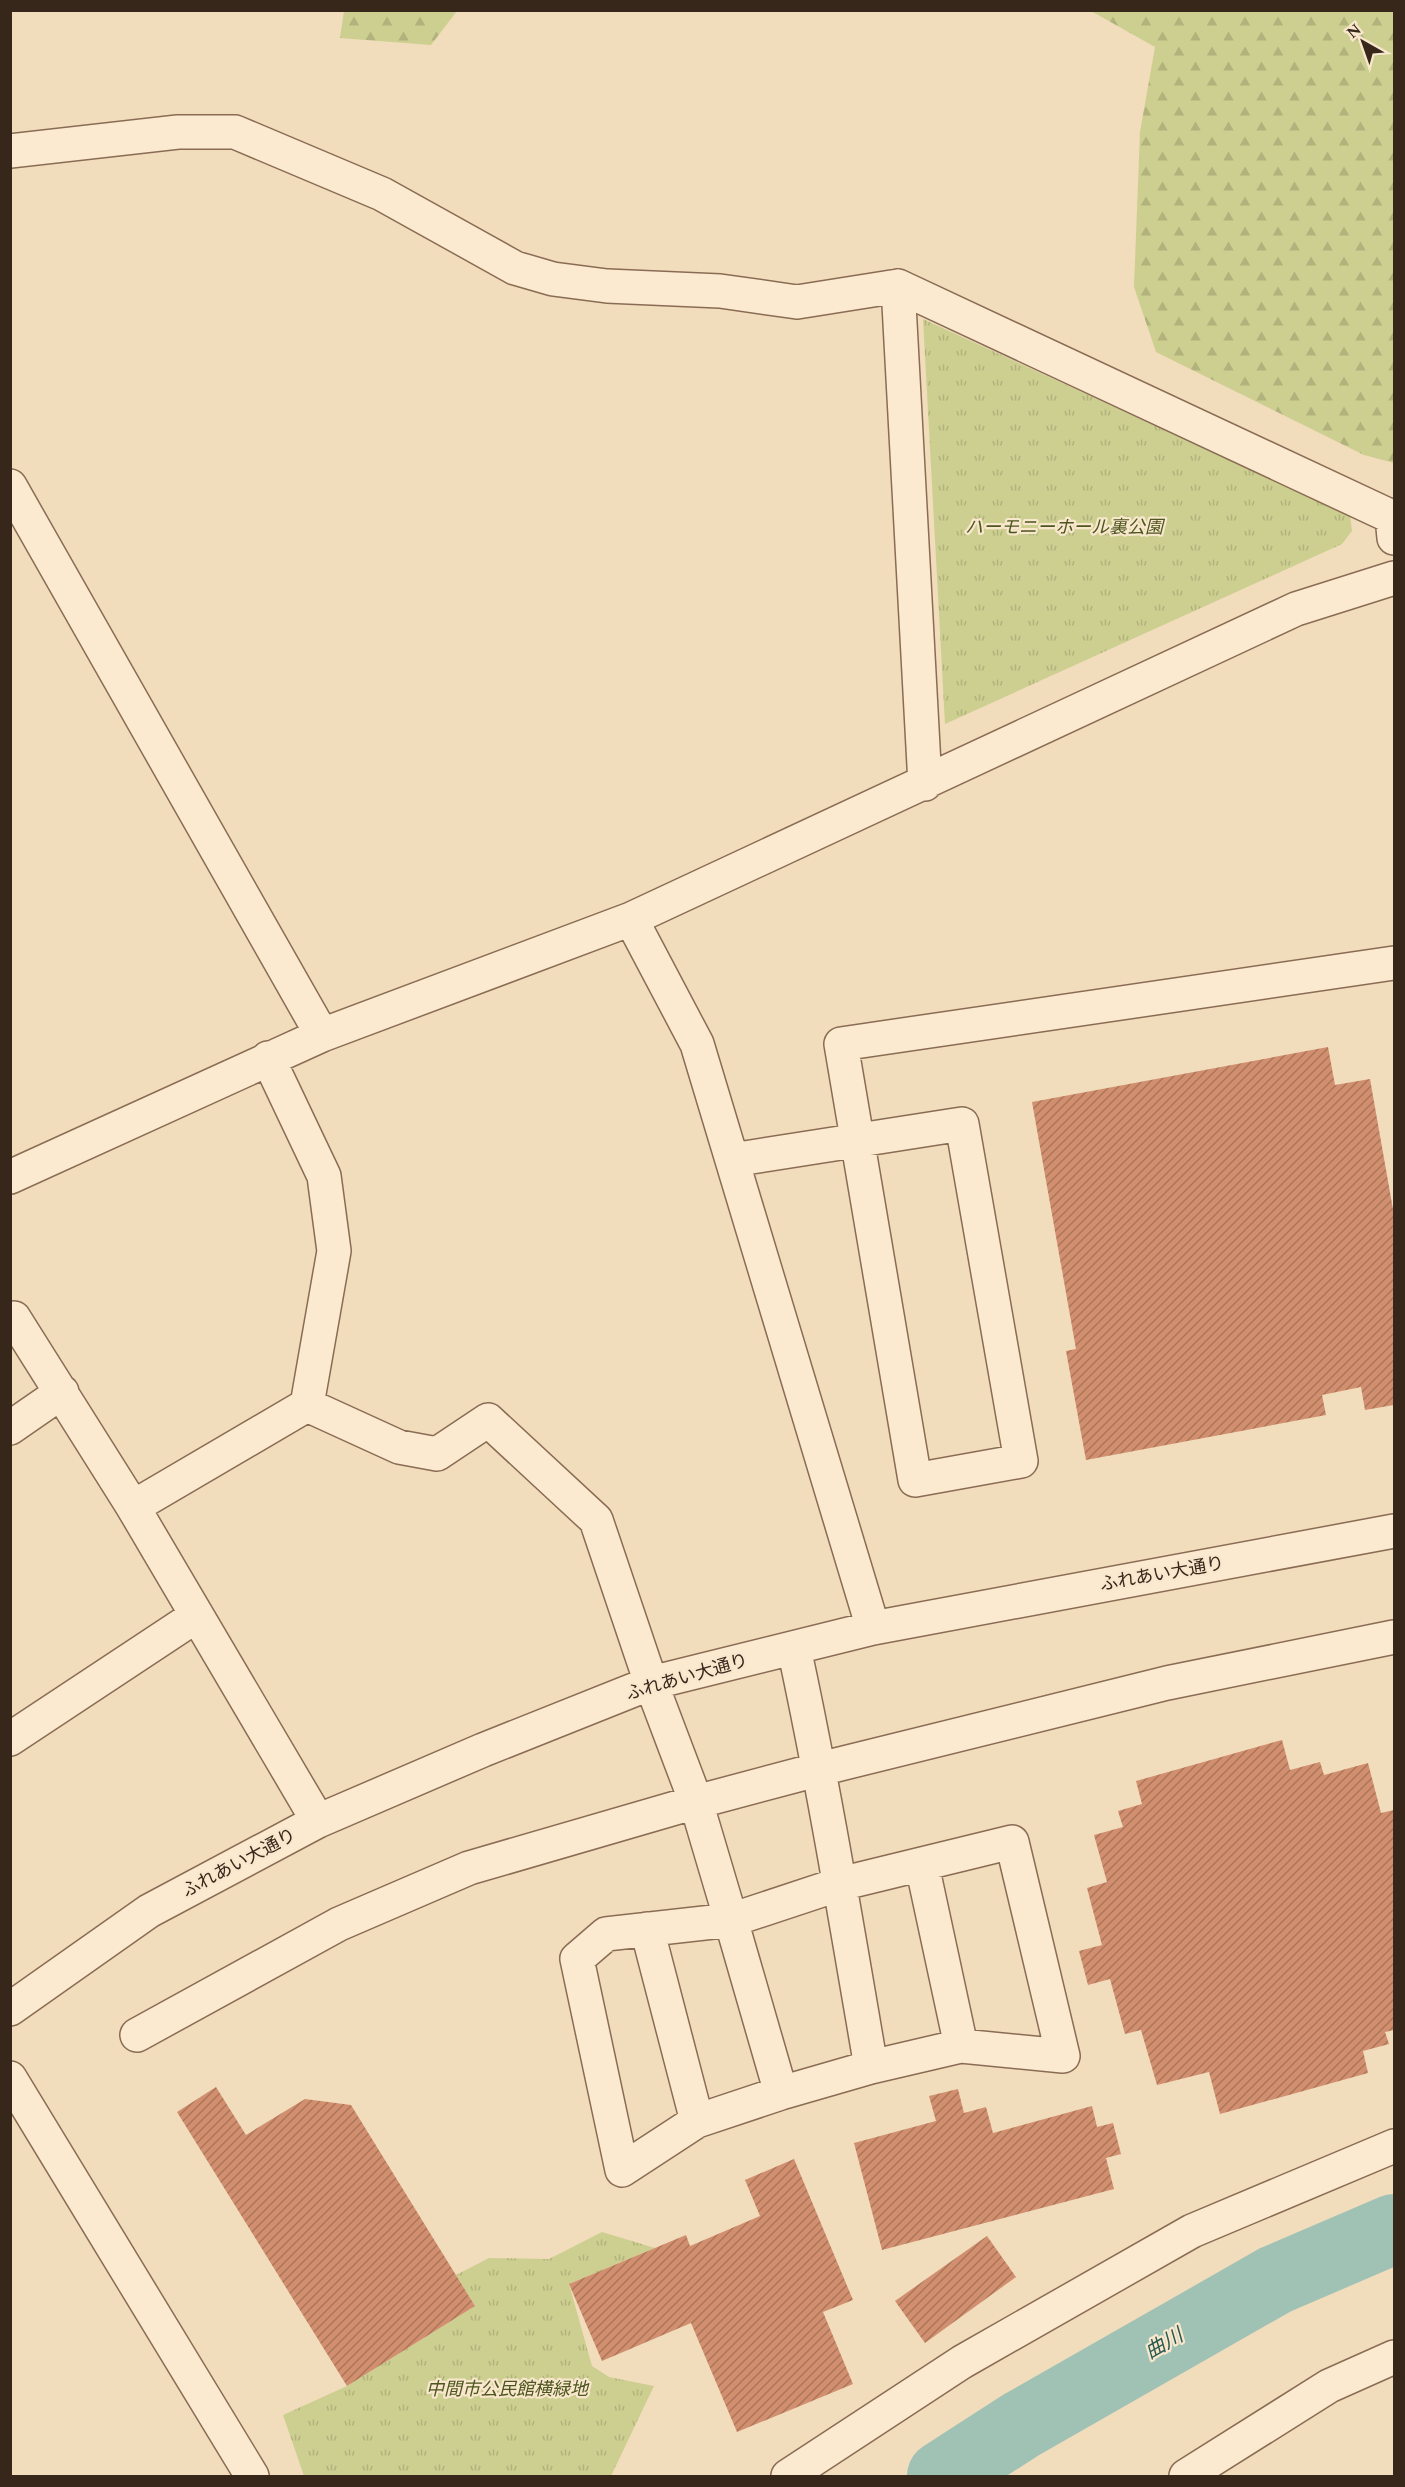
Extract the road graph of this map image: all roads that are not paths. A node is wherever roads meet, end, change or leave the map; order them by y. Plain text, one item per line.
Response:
1 (10, 151) edge
2 (898, 286) junction
3 (10, 486) edge
4 (1395, 538) edge
5 (1395, 578) edge
6 (926, 784) junction
7 (631, 919) junction
8 (1395, 963) edge
9 (322, 1035) junction
10 (268, 1058) junction
11 (857, 1141) junction
12 (732, 1160) junction
13 (10, 1177) edge
14 (14, 1318) dead end
15 (62, 1392) junction
16 (307, 1405) junction
17 (10, 1428) edge
18 (133, 1507) junction
19 (1394, 1533) edge
20 (196, 1616) junction
21 (873, 1628) junction
22 (1395, 1637) edge
23 (794, 1648) junction
24 (651, 1683) junction
25 (10, 1739) edge
26 (820, 1769) junction
27 (696, 1802) junction
28 (318, 1821) junction
29 (922, 1864) junction
30 (840, 1884) junction
31 (731, 1920) junction
32 (647, 1929) junction
33 (10, 2009) edge
34 (137, 2035) dead end
35 (961, 2046) junction
36 (871, 2067) junction
37 (10, 2078) edge
38 (781, 2093) junction
39 (697, 2121) junction
40 (1395, 2146) edge
41 (1395, 2357) edge
42 (1204, 2472) edge
43 (252, 2476) edge
44 (788, 2476) edge

1 - 2 street
2 - 4 street
2 - 6 street
3 - 9 street
5 - 6 street
6 - 7 street
7 - 9 street
7 - 12 street
8 - 11 street
9 - 10 street
10 - 13 street
10 - 16 street
11 - 11 street
11 - 12 street
12 - 21 street
14 - 15 street
15 - 17 street
15 - 18 street
16 - 18 street
16 - 24 street
18 - 20 street
19 - 21 street, ふれあい大通り
20 - 25 street
20 - 28 street
21 - 23 street, ふれあい大通り
22 - 26 street
23 - 24 street, ふれあい大通り
23 - 26 street
24 - 27 street
24 - 28 street, ふれあい大通り
26 - 27 street
26 - 30 street
27 - 31 street
27 - 34 street
28 - 33 street, ふれあい大通り
29 - 30 street
29 - 35 street
29 - 35 street
30 - 31 street
30 - 36 street
31 - 32 street
31 - 38 street
32 - 39 street
32 - 39 street
35 - 36 street
36 - 38 street
37 - 43 street
38 - 39 street
40 - 44 street
41 - 42 street

